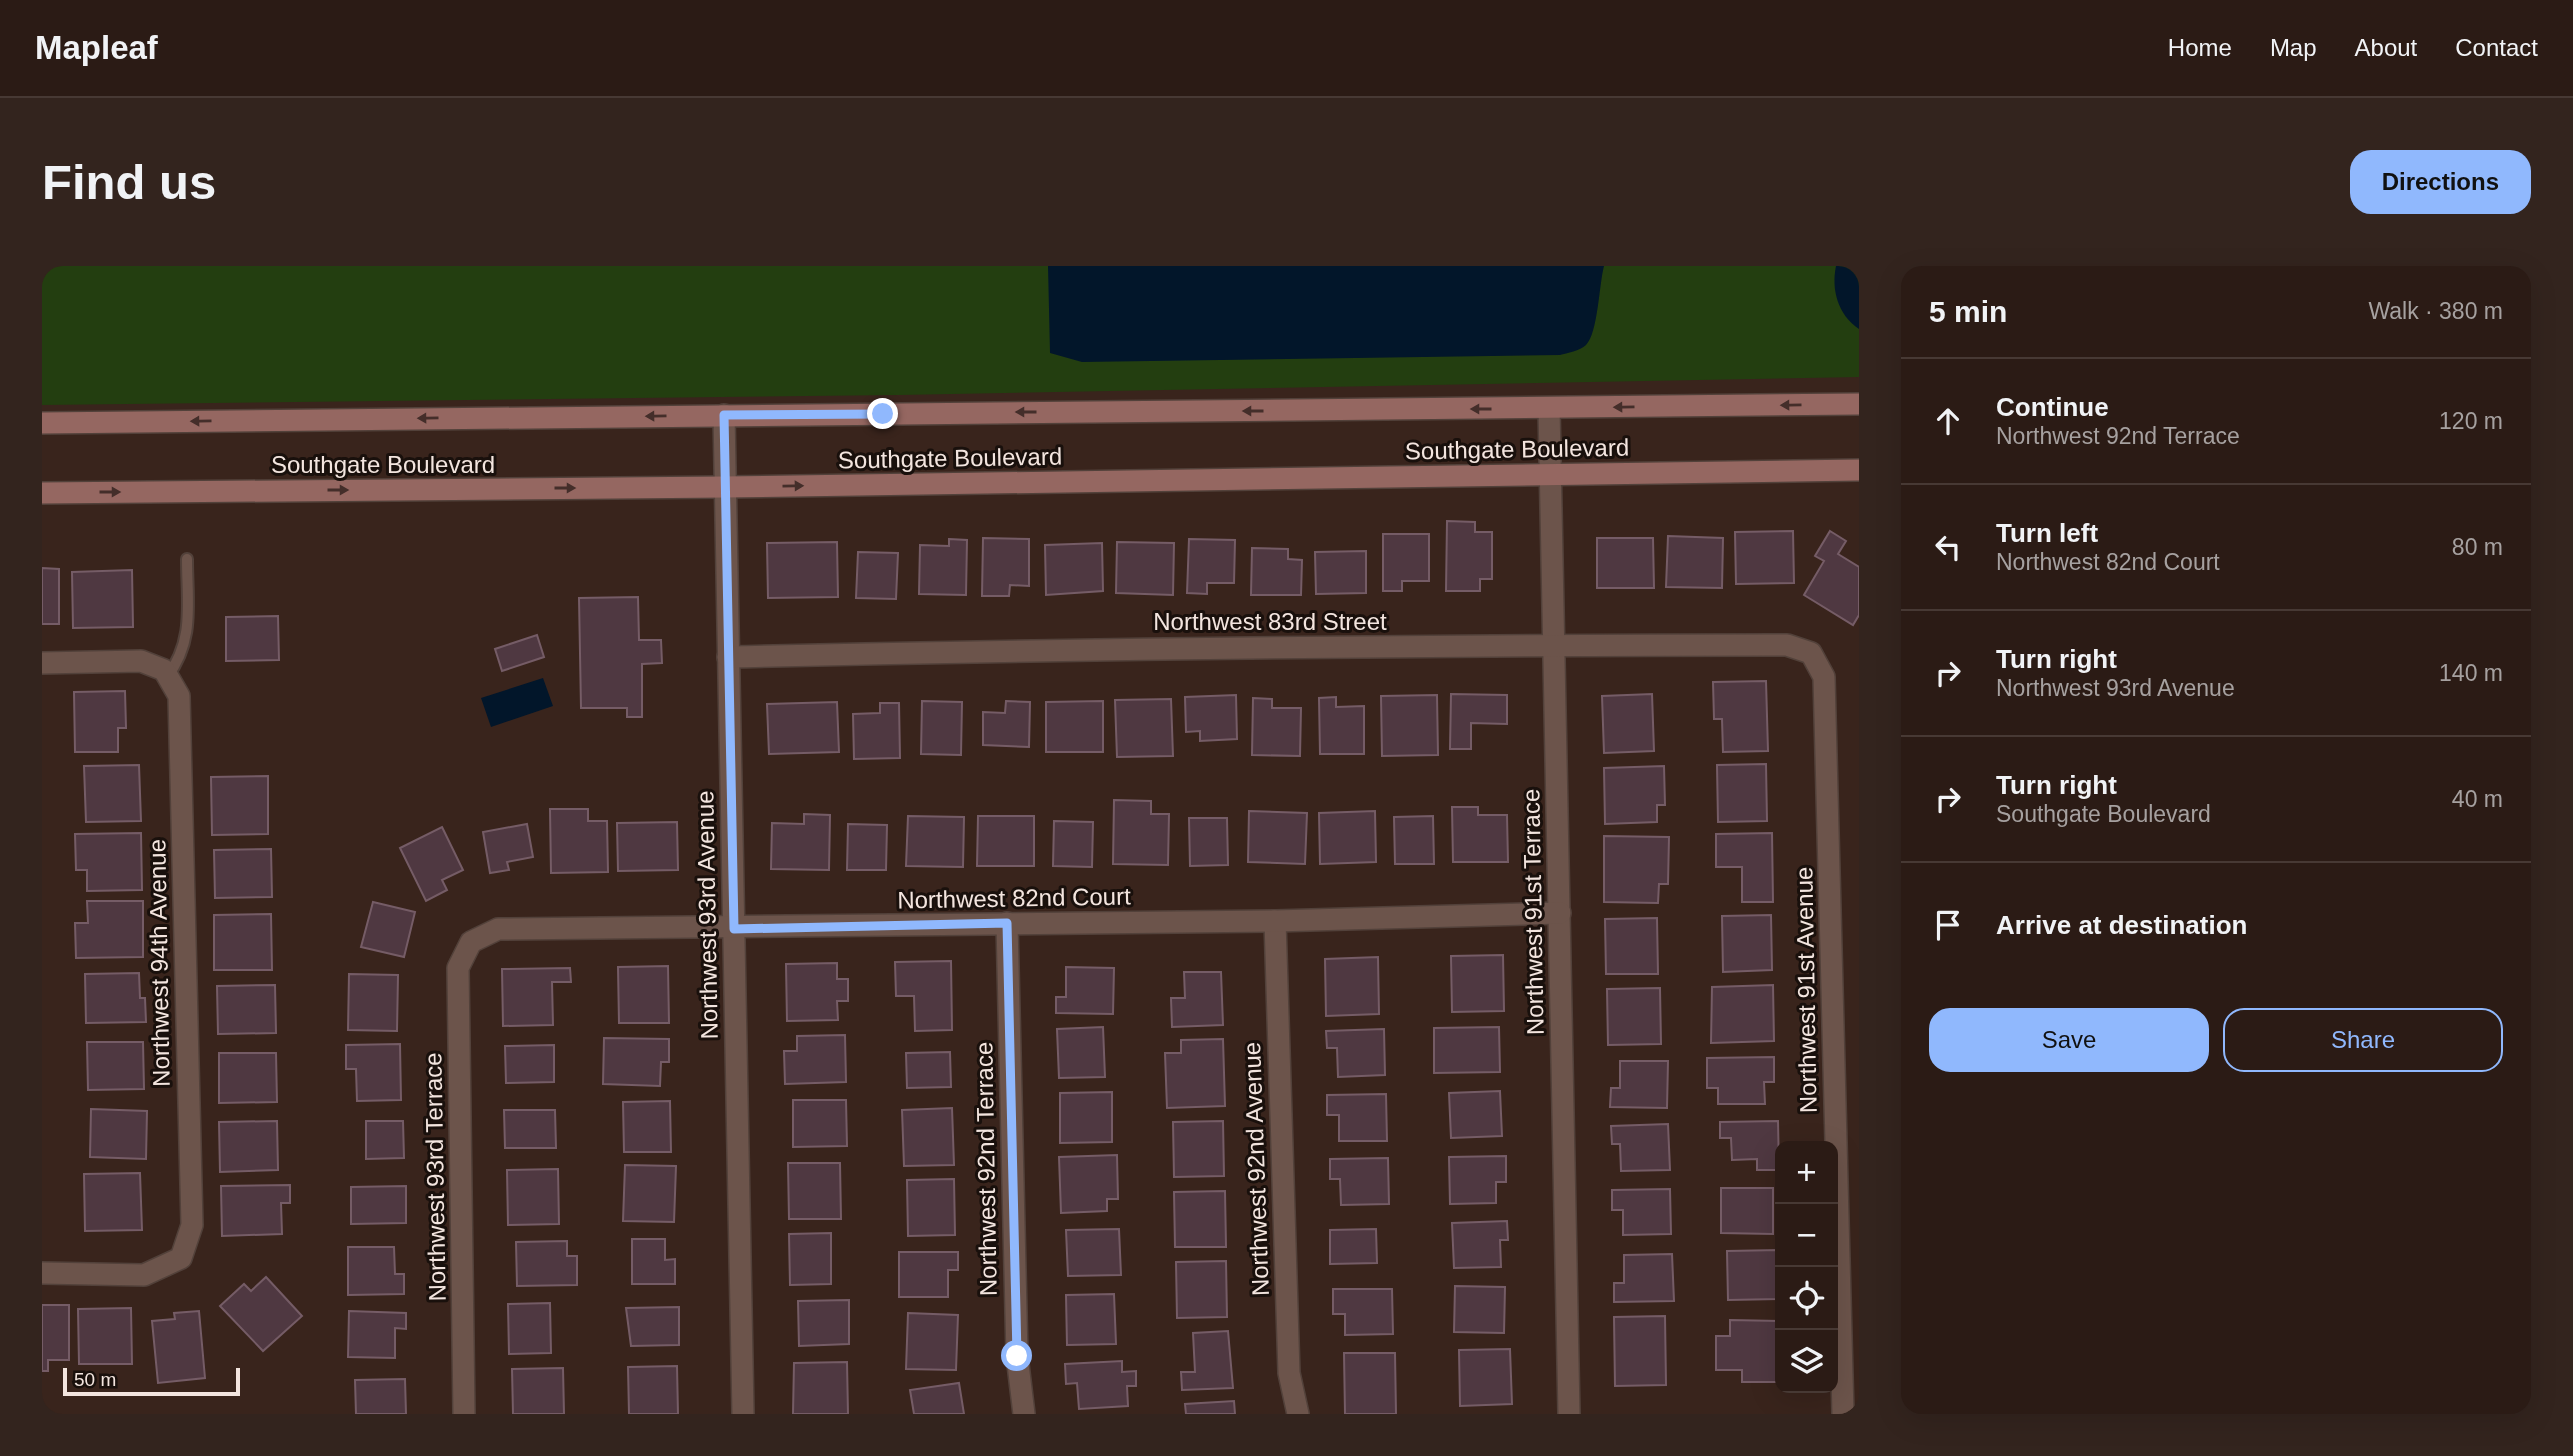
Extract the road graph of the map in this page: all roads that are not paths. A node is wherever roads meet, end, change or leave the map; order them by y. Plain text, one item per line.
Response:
1 (1859, 404) edge
2 (1549, 408) junction
3 (724, 415) junction
4 (42, 423) edge
5 (1859, 470) edge
6 (1550, 475) junction
7 (724, 487) junction
8 (42, 493) edge
9 (187, 559) dead end
10 (1553, 645) junction
11 (1811, 653) joint
12 (728, 657) junction
13 (42, 663) edge
14 (166, 673) junction
15 (1560, 914) junction
16 (1275, 921) junction
17 (1007, 923) junction
18 (734, 929) junction
19 (471, 942) joint
20 (42, 1273) edge
21 (464, 1414) edge
22 (743, 1414) edge
23 (1024, 1414) edge
24 (1298, 1414) edge
25 (1569, 1414) edge
26 (1843, 1414) edge

1 -> 2 main road, Southgate Boulevard
2 -> 3 main road, Southgate Boulevard
2 - 6 street, Northwest 91st Terrace
3 -> 4 main road, Southgate Boulevard
3 - 7 street, Northwest 93rd Avenue
5 - 6 main road, Southgate Boulevard
7 -> 6 main road, Southgate Boulevard
6 - 10 street, Northwest 91st Terrace
8 -> 7 main road, Southgate Boulevard
7 - 12 street, Northwest 93rd Avenue
9 - 14 lane
10 - 11 street, Northwest 83rd Street
10 - 12 street, Northwest 83rd Street
10 - 15 street, Northwest 91st Terrace
11 - 26 street, Northwest 91st Avenue
12 - 18 street, Northwest 93rd Avenue
13 - 14 street
14 - 20 street, Northwest 94th Avenue
15 - 16 street, Northwest 82nd Court
15 - 25 street, Northwest 91st Terrace
16 - 17 street, Northwest 82nd Court
16 - 24 street, Northwest 92nd Avenue
17 - 18 street, Northwest 82nd Court
17 - 23 street, Northwest 92nd Terrace
18 - 19 street, Northwest 82nd Court
18 - 22 street, Northwest 93rd Avenue
19 - 21 street, Northwest 93rd Terrace

